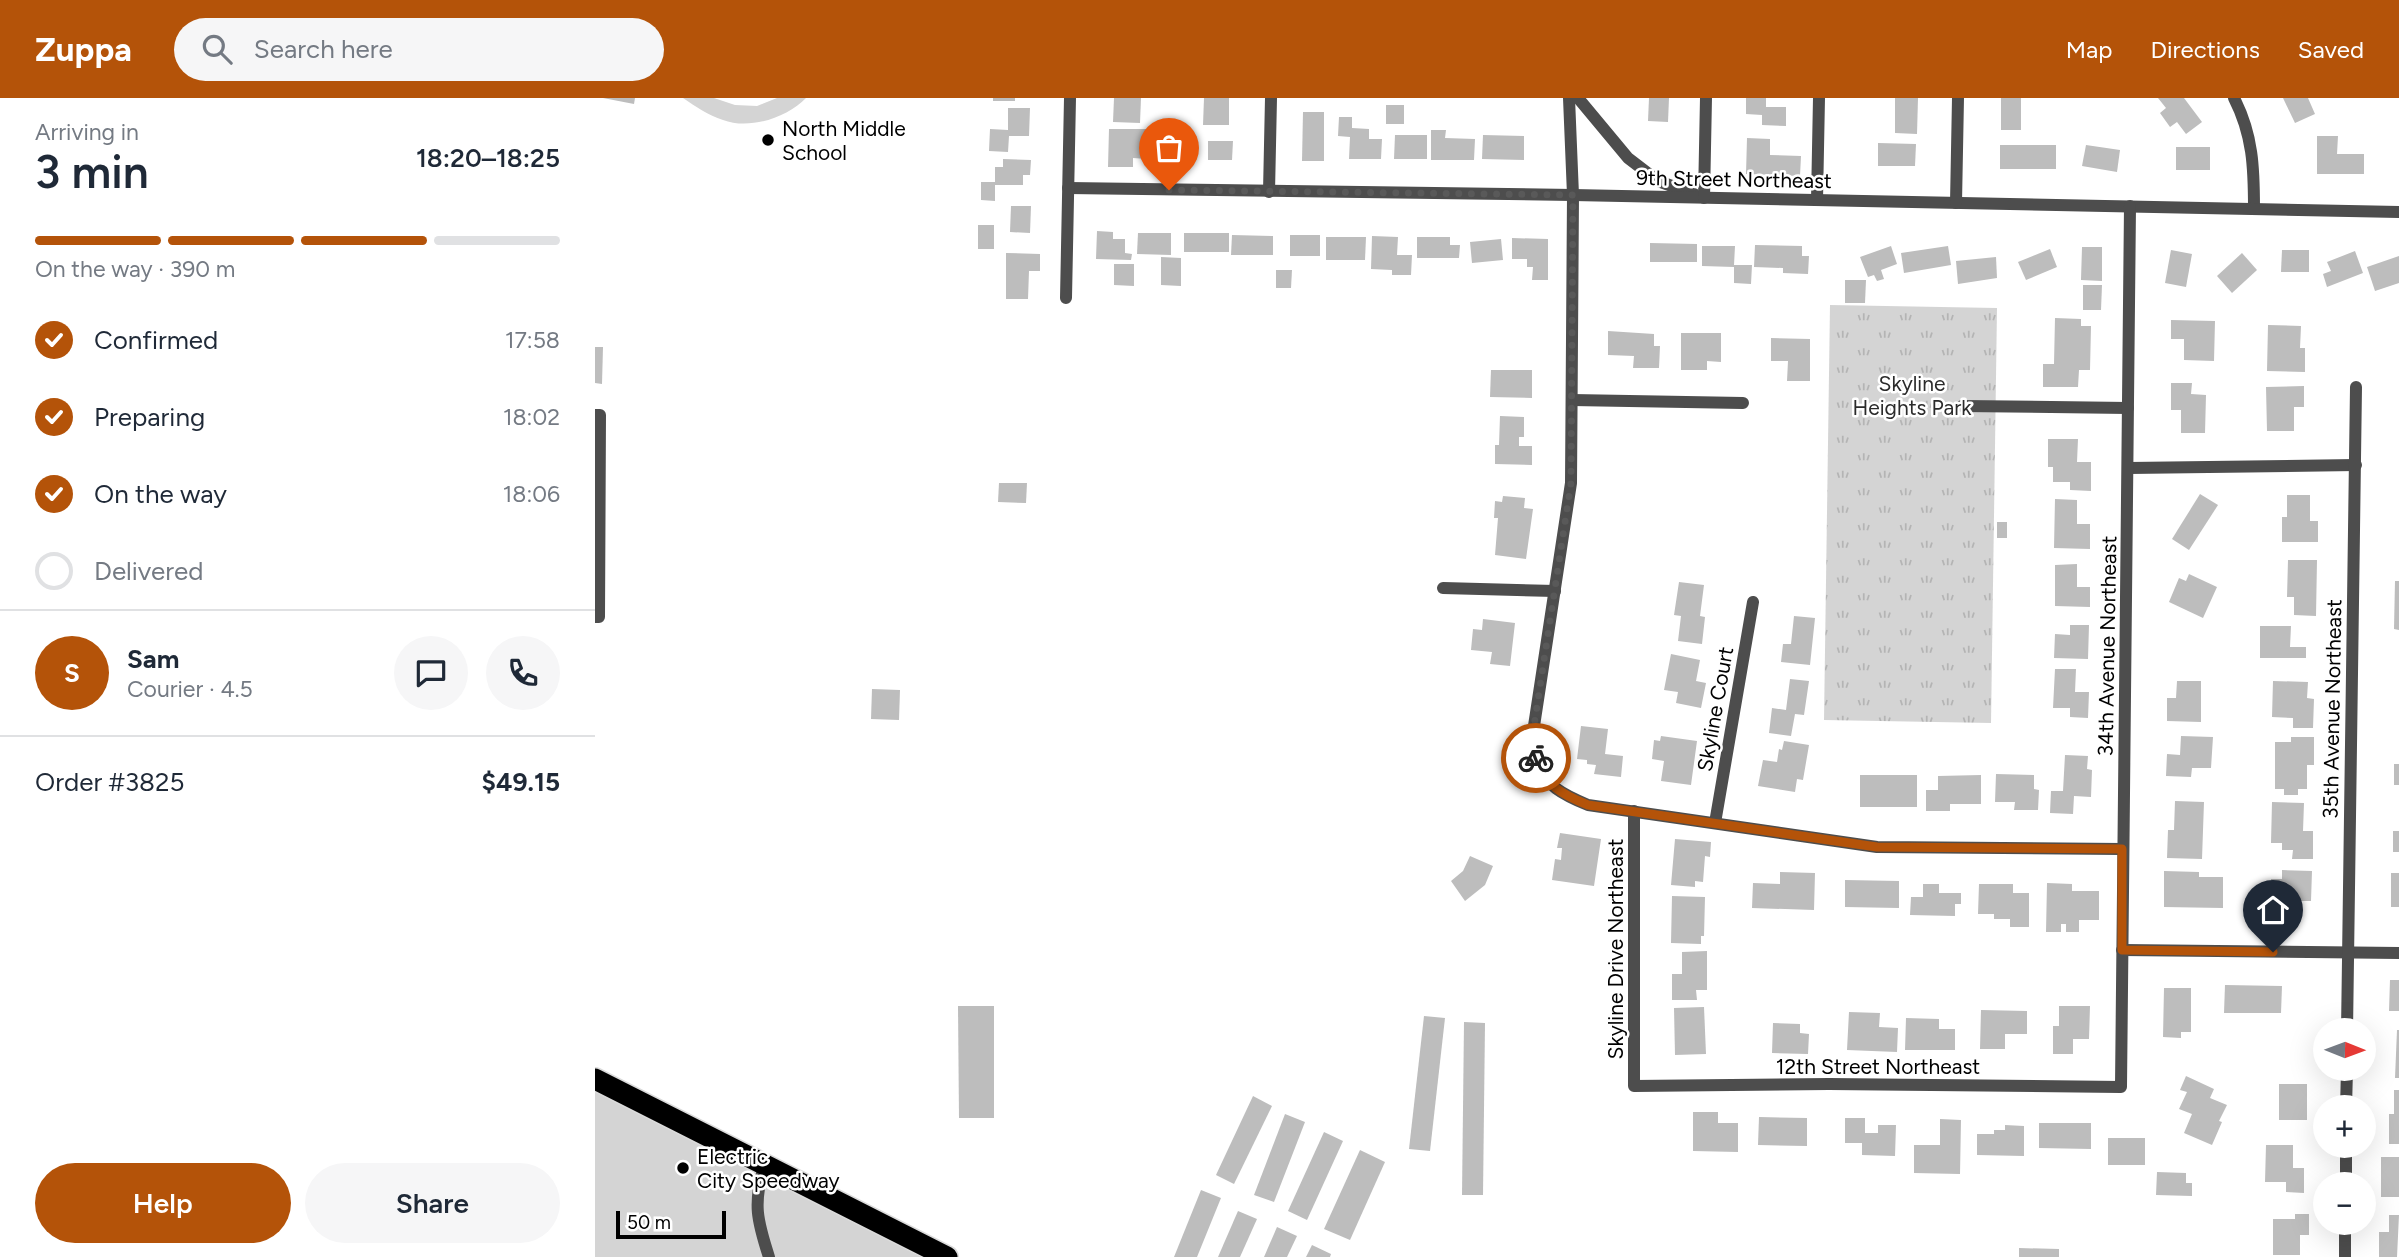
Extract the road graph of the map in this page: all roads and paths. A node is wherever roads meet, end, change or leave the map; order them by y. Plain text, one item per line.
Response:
1 (1070, 98) edge
2 (1271, 98) edge
3 (1569, 98) edge
4 (1578, 98) edge
5 (1706, 98) edge
6 (1819, 98) edge
7 (1958, 98) edge
8 (2234, 98) edge
9 (1068, 188) junction
10 (1269, 192) junction
11 (1573, 195) junction
12 (1705, 198) junction
13 (1817, 200) junction
14 (1956, 203) junction
15 (2130, 206) junction
16 (2254, 209) junction
17 (2399, 212) edge
18 (1066, 298) dead end
19 (2356, 387) dead end
20 (1572, 400) junction
21 (1743, 403) dead end
22 (1962, 406) dead end
23 (2128, 408) junction
24 (595, 415) edge
25 (2356, 465) junction
26 (2129, 468) junction
27 (1443, 588) dead end
28 (1555, 591) junction
29 (1753, 602) dead end
30 (595, 617) edge
31 (1634, 811) junction
32 (1715, 823) junction
33 (2122, 849) junction
34 (2122, 950) junction
35 (2348, 953) junction
36 (2399, 953) edge
37 (2347, 1018) edge
38 (595, 1079) edge
39 (1635, 1086) joint
40 (2122, 1087) joint
41 (764, 1166) junction
42 (2346, 1235) edge
43 (769, 1257) edge
44 (947, 1257) edge
45 (2345, 1257) edge

1 - 9 street
2 - 10 street
3 - 11 street
4 - 12 street
5 - 12 street
6 - 13 street
7 - 14 street
8 - 16 street
9 - 10 street, 9th Street Northeast
9 - 18 street
10 - 11 street, 9th Street Northeast
11 - 12 street, 9th Street Northeast
11 - 20 street
12 - 13 street, 9th Street Northeast
13 - 14 street, 9th Street Northeast
14 - 15 street, 9th Street Northeast
15 - 16 street, 9th Street Northeast
15 - 23 street, 34th Avenue Northeast
16 - 17 street, 9th Street Northeast
19 - 25 street, 35th Avenue Northeast
20 - 21 street
20 - 28 street
22 - 23 street
23 - 26 street, 34th Avenue Northeast
24 - 30 street
25 - 26 street
25 - 35 street, 35th Avenue Northeast
26 - 33 street, 34th Avenue Northeast
27 - 28 street
28 - 31 street
29 - 32 street, Skyline Court
31 - 32 street
31 - 39 street, Skyline Drive Northeast
32 - 33 street
33 - 34 street, 34th Avenue Northeast
34 - 35 street
34 - 40 street, 34th Avenue Northeast
35 - 36 street
35 - 37 street, 35th Avenue Northeast
38 - 41 highway
39 - 40 street, 12th Street Northeast
41 - 43 street
41 - 44 highway
42 - 45 street

